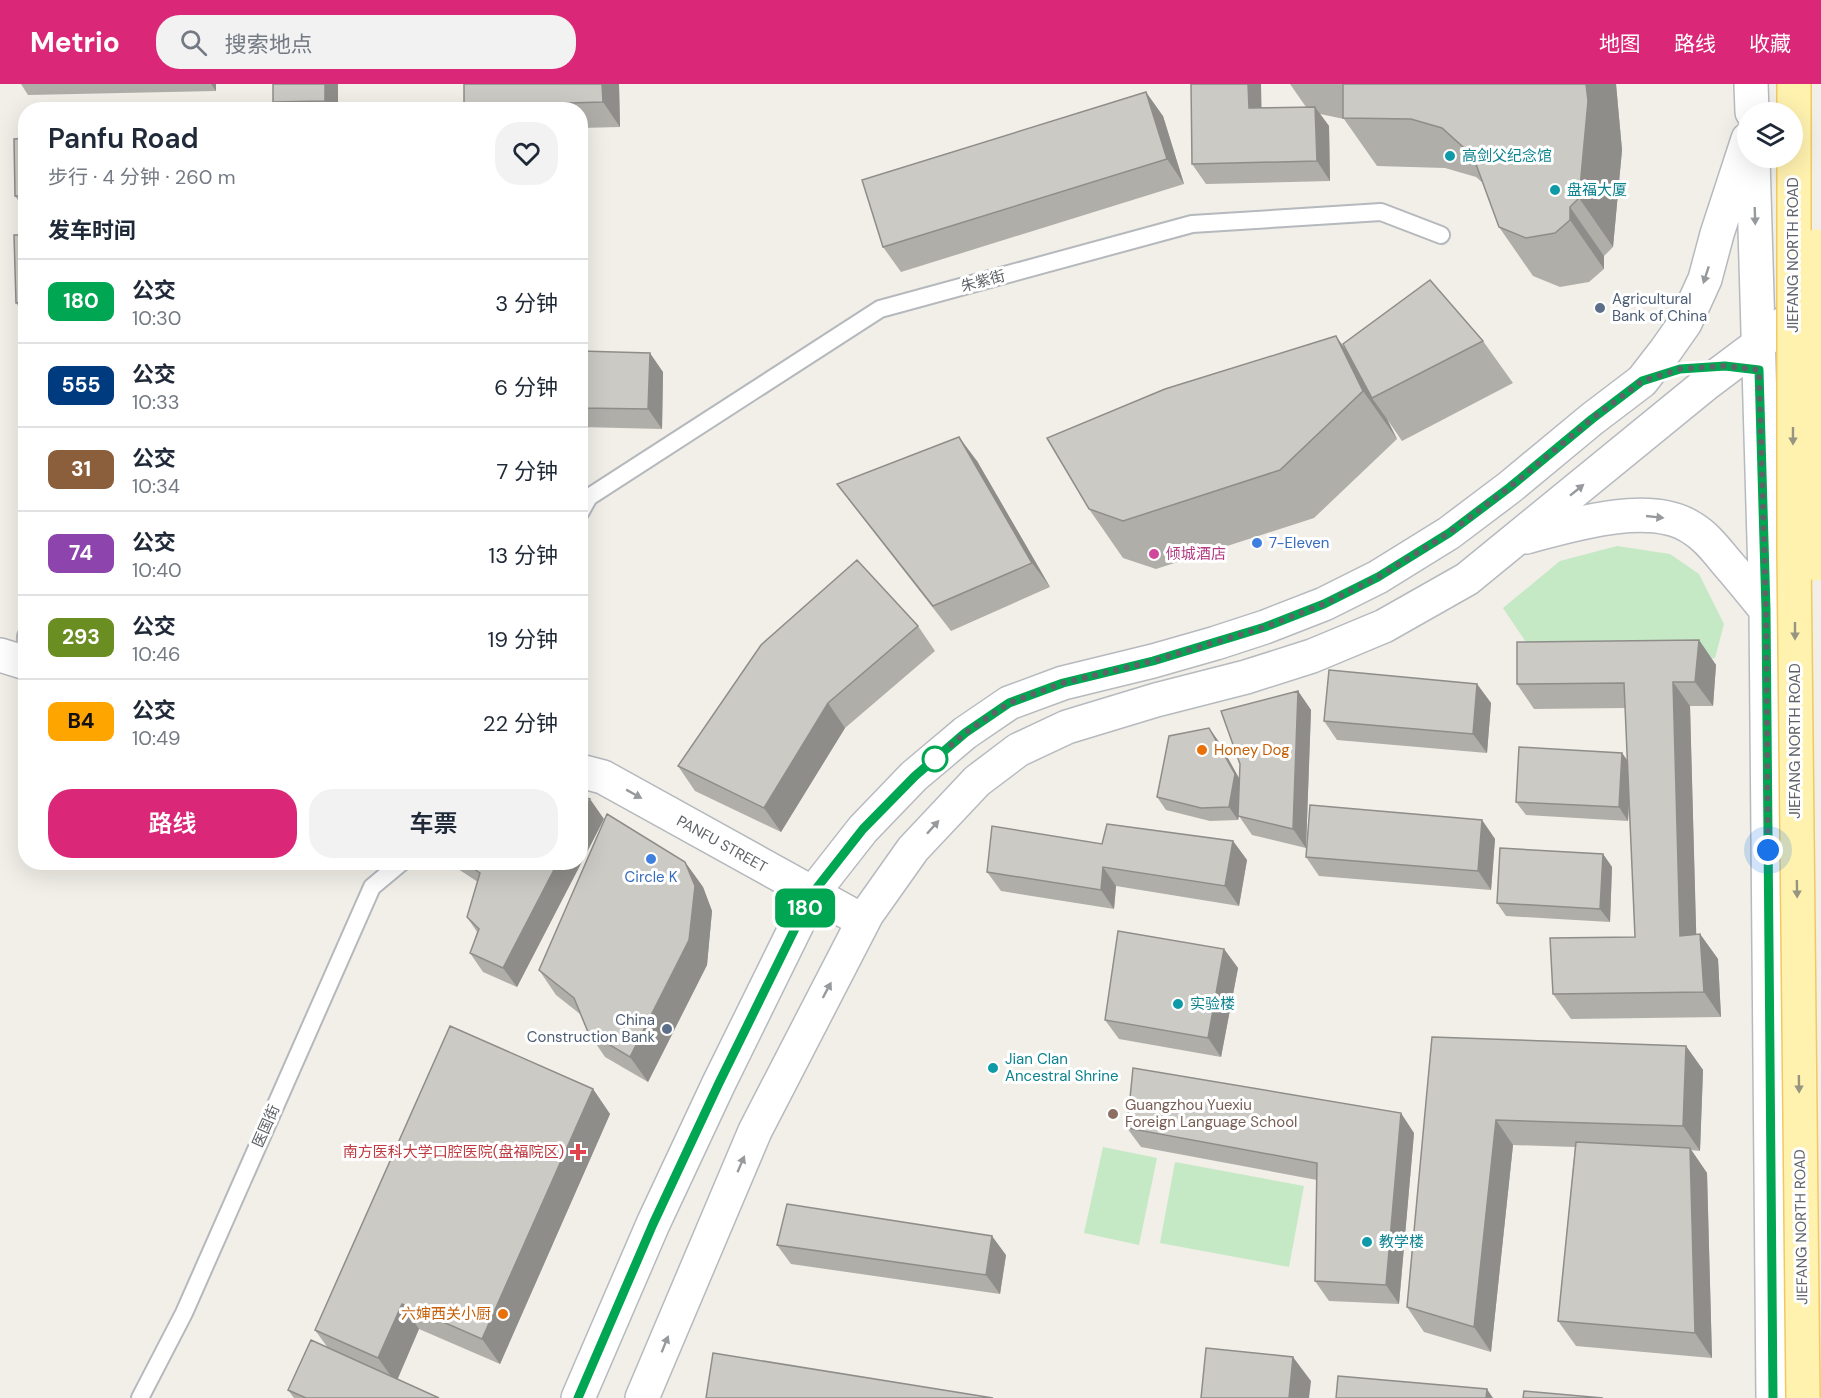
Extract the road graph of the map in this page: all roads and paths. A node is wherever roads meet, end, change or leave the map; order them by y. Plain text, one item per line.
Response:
1 (1751, 84) edge
2 (1794, 84) edge
3 (1815, 84) edge
4 (1752, 102) edge
5 (1739, 168) edge
6 (1753, 168) edge
7 (1441, 235) dead end
8 (1821, 293) edge
9 (1749, 360) junction
10 (1642, 381) junction
11 (1821, 408) edge
12 (588, 499) edge
13 (1516, 540) junction
14 (1766, 610) junction
15 (588, 773) edge
16 (392, 870) edge
17 (812, 894) junction
18 (863, 921) junction
19 (1821, 1111) edge
20 (140, 1398) edge
21 (578, 1398) edge
22 (642, 1398) edge
23 (1773, 1398) edge
24 (1803, 1398) edge

1 - 4 main road
2 -> 24 main road, JIEFANG NORTH ROAD, bridge
3 - 19 main road, JIEFANG NORTH ROAD, bridge
5 -> 10 main road
6 -> 9 main road, JIEFANG NORTH ROAD
7 - 12 lane, 朱紫街
8 - 9 main road
9 - 10 main road
9 - 11 main road
13 -> 9 main road
9 - 14 main road, JIEFANG NORTH ROAD
10 - 17 main road
13 -> 14 main road
18 -> 13 main road
14 - 23 main road, JIEFANG NORTH ROAD
15 -> 17 main road, PANFU STREET
16 - 20 lane, 医国街
17 - 18 main road, PANFU STREET
17 - 21 main road
22 -> 18 main road

